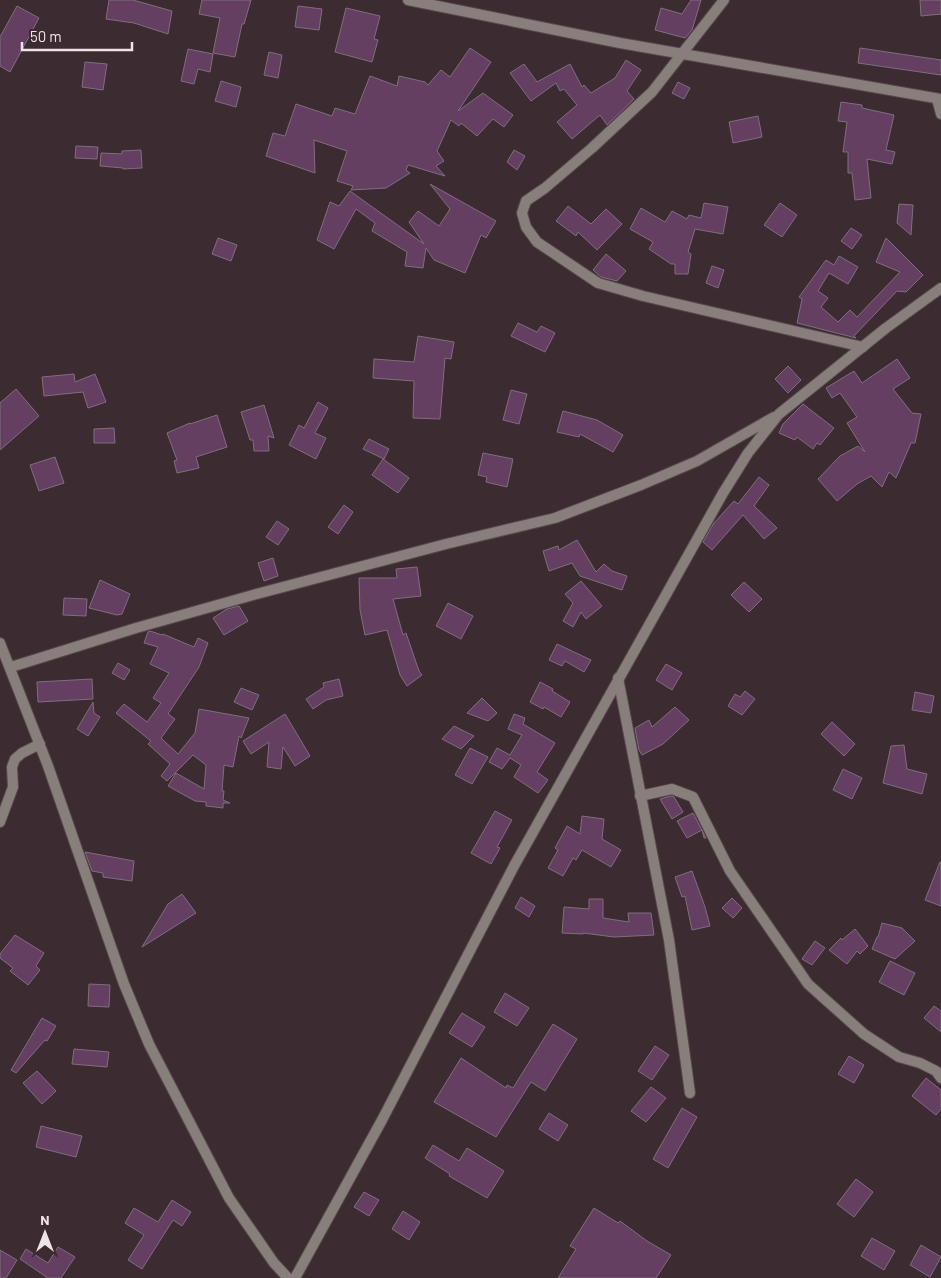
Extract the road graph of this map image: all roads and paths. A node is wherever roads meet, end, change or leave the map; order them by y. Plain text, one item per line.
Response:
1 (408, 0) edge
2 (724, 0) edge
3 (682, 54) junction
4 (939, 99) edge
5 (941, 114) edge
6 (941, 288) edge
7 (863, 347) junction
8 (779, 414) junction
9 (0, 643) edge
10 (11, 667) junction
11 (618, 678) junction
12 (40, 744) junction
13 (640, 796) junction
14 (0, 822) edge
15 (941, 1078) edge
16 (690, 1093) dead end
17 (288, 1278) edge
18 (295, 1278) edge

1 - 3 street
2 - 3 street
3 - 4 street
3 - 7 street
4 - 5 street
6 - 7 street
7 - 8 street
8 - 10 street
8 - 11 street
9 - 10 street
10 - 12 street
11 - 13 street
11 - 18 street
12 - 14 street
12 - 17 street
13 - 15 street
13 - 16 street

